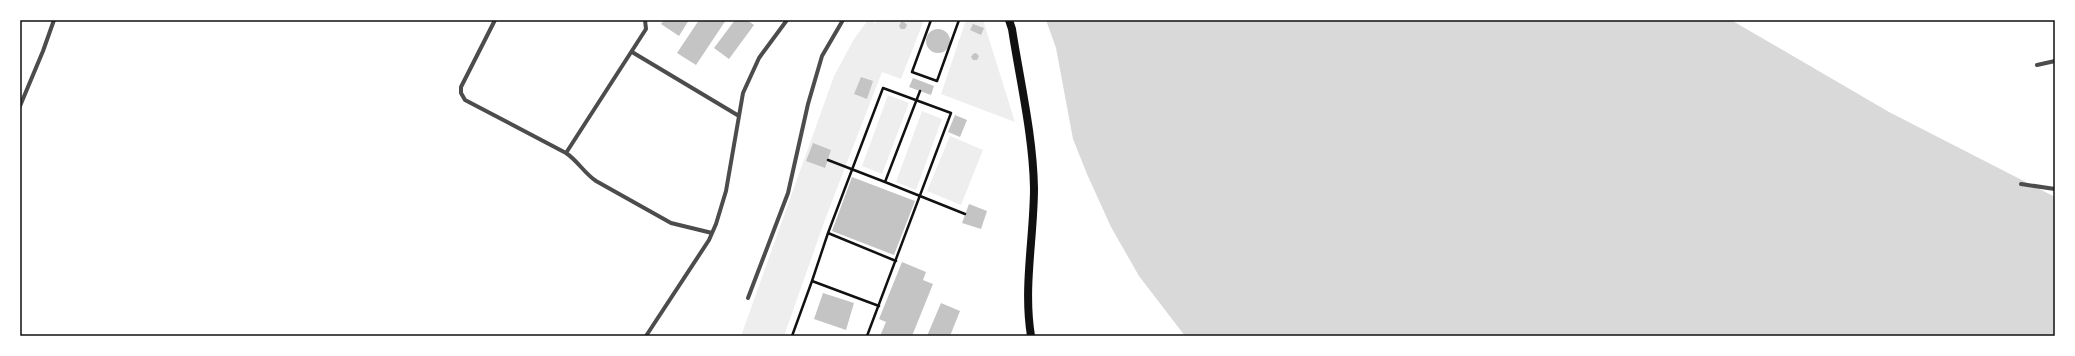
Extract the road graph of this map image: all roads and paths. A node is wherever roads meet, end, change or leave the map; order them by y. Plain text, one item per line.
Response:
1 (54, 20) edge
2 (495, 20) edge
3 (644, 20) edge
4 (787, 20) edge
5 (843, 20) edge
6 (931, 20) edge
7 (959, 20) edge
8 (1009, 20) edge
9 (632, 52) junction
10 (2055, 61) edge
11 (2037, 65) dead end
12 (925, 77) junction
13 (923, 82) dead end
14 (920, 91) dead end
15 (916, 101) junction
16 (20, 106) edge
17 (739, 116) junction
18 (566, 153) junction
19 (828, 160) dead end
20 (853, 170) junction
21 (886, 182) junction
22 (2021, 184) dead end
23 (2055, 189) edge
24 (921, 196) junction
25 (965, 214) dead end
26 (712, 233) junction
27 (828, 233) junction
28 (896, 261) junction
29 (812, 281) junction
30 (748, 298) dead end
31 (879, 306) junction
32 (646, 336) edge
33 (792, 336) edge
34 (867, 336) edge
35 (1031, 336) edge

1 - 16 street
2 - 18 street
3 - 9 street
4 - 17 street
5 - 30 street
6 - 12 path
7 - 12 path
8 - 35 main road
9 - 17 street
9 - 18 street
10 - 11 street
12 - 13 path
14 - 15 path
15 - 20 path
15 - 21 path
15 - 24 path
17 - 26 street
18 - 26 street
19 - 20 path
20 - 21 path
20 - 27 path
21 - 24 path
22 - 23 street
24 - 25 path
24 - 28 path
26 - 32 street
27 - 28 path
27 - 29 path
28 - 31 path
29 - 31 path
29 - 33 path
31 - 34 path

